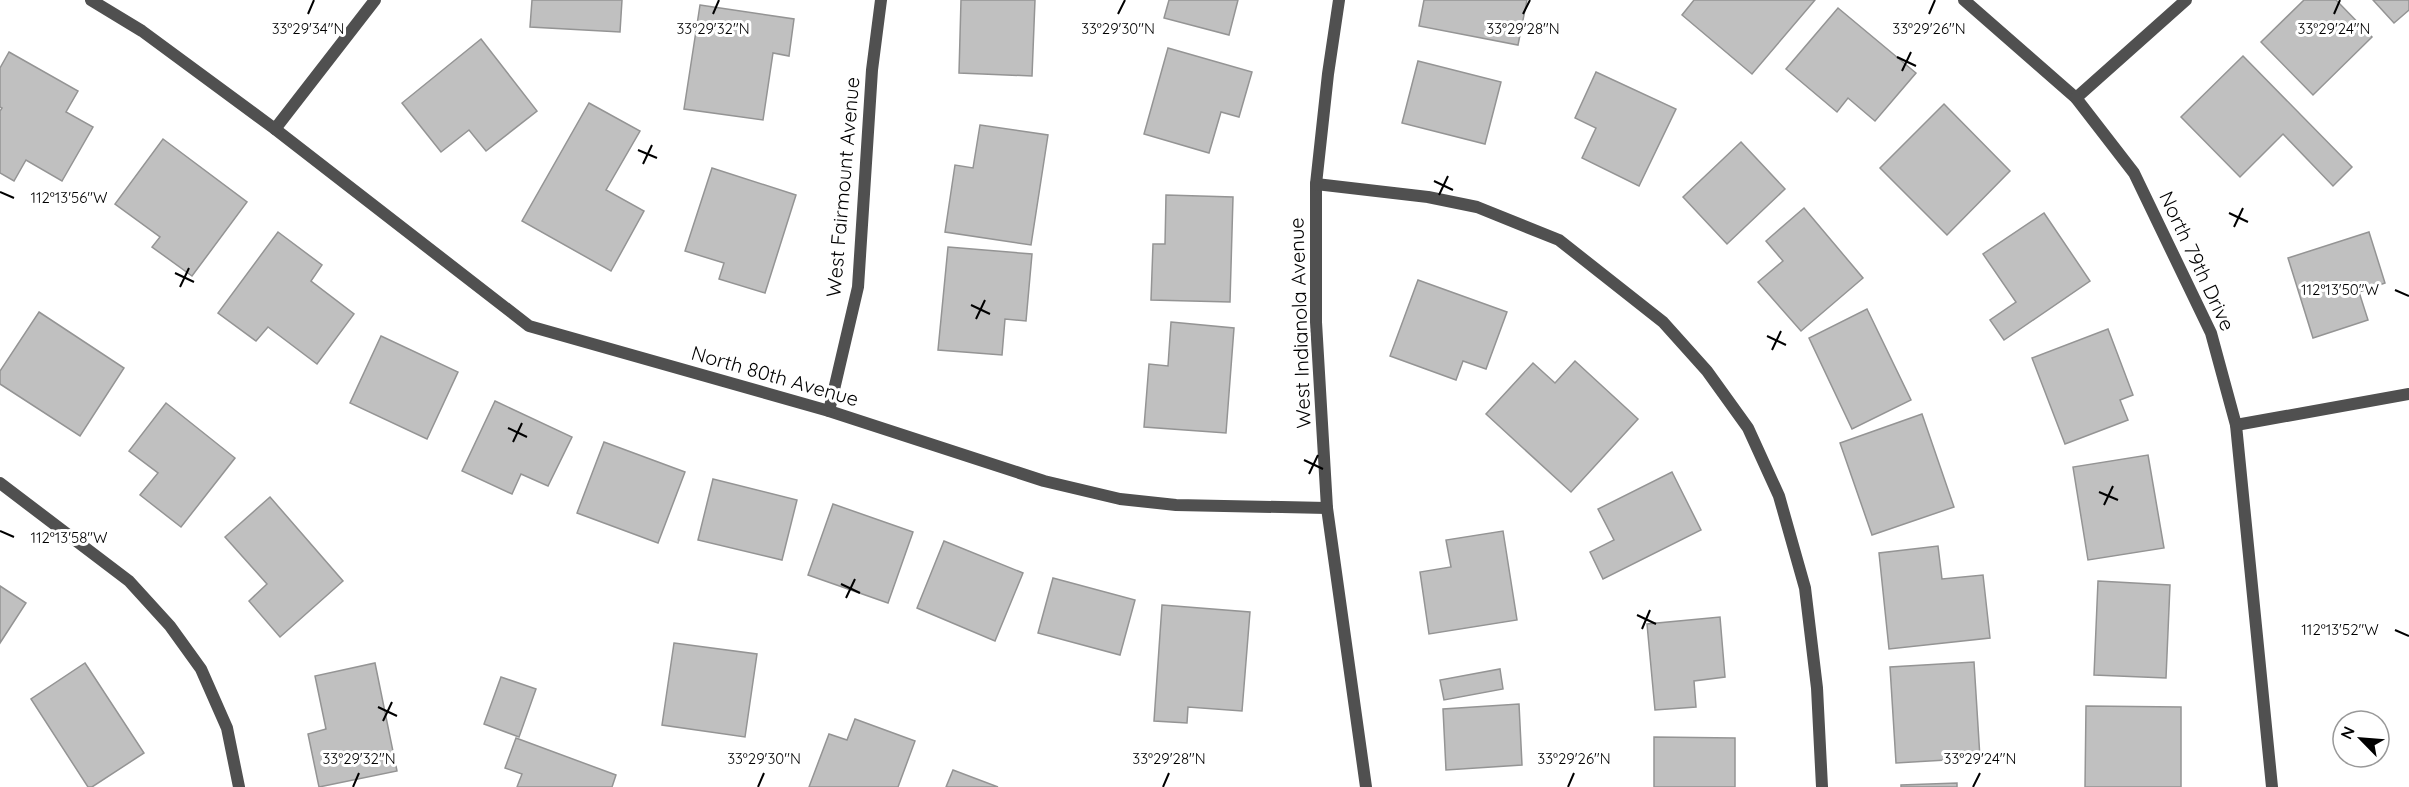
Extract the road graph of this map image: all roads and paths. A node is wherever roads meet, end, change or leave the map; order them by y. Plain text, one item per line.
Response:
1 (91, 0) edge
2 (375, 0) edge
3 (881, 0) edge
4 (1339, 0) edge
5 (1964, 0) edge
6 (2186, 0) edge
7 (2076, 98) junction
8 (274, 129) junction
9 (1316, 184) junction
10 (2409, 394) edge
11 (829, 411) junction
12 (2236, 425) junction
13 (0, 483) edge
14 (1327, 508) junction
15 (239, 787) edge
16 (1366, 787) edge
17 (1822, 787) edge
18 (2272, 787) edge

1 - 8 street, North 80th Avenue
2 - 8 street
3 - 11 street, West Fairmount Avenue
4 - 9 street, West Indianola Avenue
5 - 7 street, North 79th Drive
6 - 7 street
7 - 12 street, North 79th Drive
8 - 11 street, North 80th Avenue
9 - 14 street, West Indianola Avenue
9 - 17 street
10 - 12 street
11 - 14 street, North 80th Avenue
12 - 18 street, North 79th Drive
13 - 15 street
14 - 16 street, West Indianola Avenue

